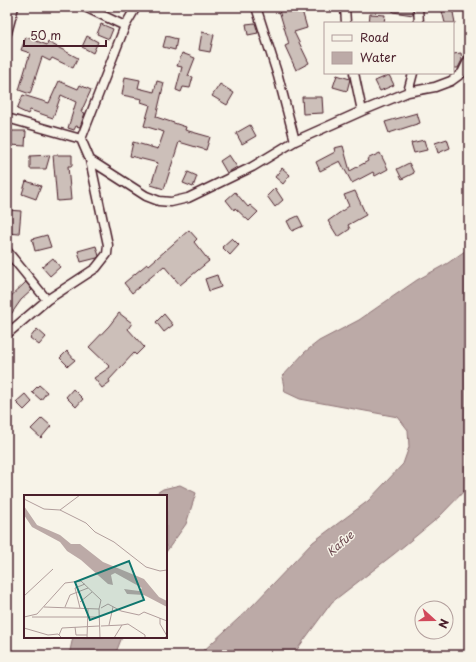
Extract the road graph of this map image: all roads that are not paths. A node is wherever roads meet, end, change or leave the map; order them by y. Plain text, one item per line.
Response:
1 (14, 7) edge
2 (85, 7) edge
3 (136, 7) edge
4 (256, 7) edge
5 (346, 7) edge
6 (418, 7) edge
7 (346, 22) edge
8 (419, 22) edge
9 (124, 26) junction
10 (7, 33) edge
11 (469, 59) edge
12 (354, 74) edge
13 (413, 74) edge
14 (408, 92) junction
15 (362, 111) junction
16 (7, 118) edge
17 (81, 139) junction
18 (295, 141) junction
19 (90, 160) junction
20 (7, 251) edge
21 (47, 300) junction
22 (7, 334) edge

1 - 10 street
2 - 9 street
3 - 9 street
4 - 18 street
5 - 7 street
6 - 8 street
9 - 17 street
11 - 14 street
12 - 15 street
13 - 14 street
14 - 15 street
15 - 18 street
16 - 17 street
17 - 19 street
18 - 19 street
19 - 21 street
20 - 21 street
21 - 22 street

